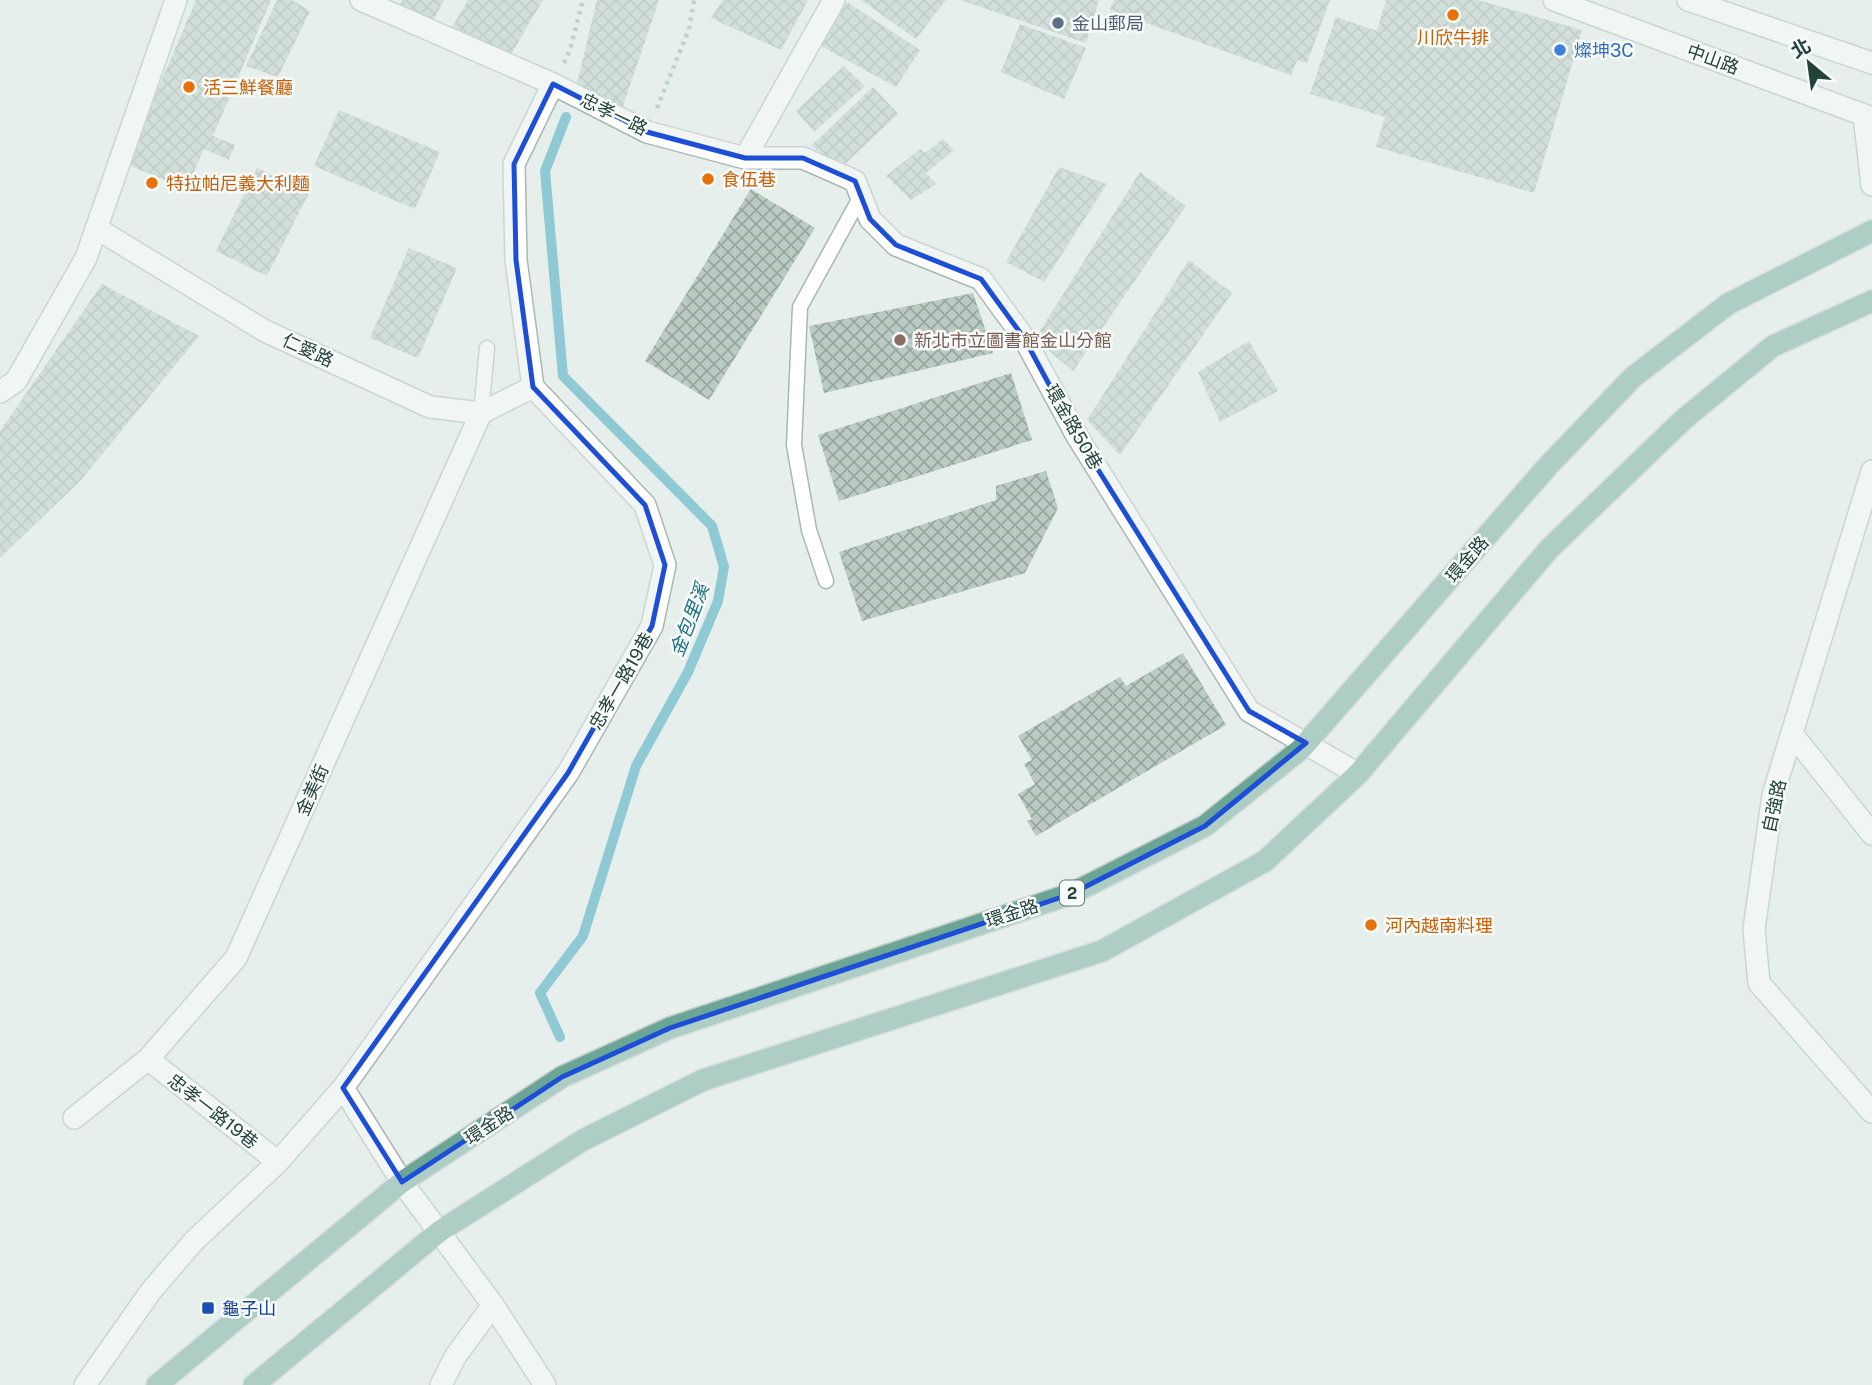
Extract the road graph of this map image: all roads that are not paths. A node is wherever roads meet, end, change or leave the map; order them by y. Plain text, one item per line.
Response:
1 (176, 0) edge
2 (361, 0) edge
3 (834, 0) edge
4 (1554, 0) edge
5 (1688, 0) edge
6 (387, 4) edge
7 (1872, 63) edge
8 (553, 84) junction
9 (1868, 117) edge
10 (745, 158) junction
11 (1872, 185) edge
12 (861, 196) junction
13 (96, 228) junction
14 (1872, 231) edge
15 (1872, 301) edge
16 (488, 348) dead end
17 (533, 387) junction
18 (0, 393) edge
19 (481, 413) junction
20 (1872, 471) edge
21 (826, 580) dead end
22 (1793, 735) junction
23 (1307, 743) junction
24 (1358, 774) junction
25 (1872, 834) edge
26 (148, 1059) junction
27 (343, 1088) junction
28 (1872, 1112) edge
29 (74, 1118) dead end
30 (278, 1162) junction
31 (402, 1182) junction
32 (440, 1231) junction
33 (493, 1305) junction
34 (85, 1385) edge
35 (157, 1385) edge
36 (254, 1385) edge
37 (441, 1385) edge
38 (545, 1385) edge

1 - 13 street
2 - 6 street, 忠孝一路
3 - 10 street
4 - 9 street, 中山路
5 - 7 street
6 - 8 street, 忠孝一路
8 - 10 street, 忠孝一路
8 - 17 street
9 - 11 street
10 - 12 street, 環金路50巷
12 - 21 lane
12 - 23 street, 環金路50巷
13 - 18 street
13 - 19 street, 仁愛路
14 - 23 main road, 環金路 / 2
15 - 24 main road
16 - 19 lane
17 - 19 street
17 - 27 street, 忠孝一路19巷
19 - 26 street, 金美街
20 - 22 street, 自強路
22 - 25 street
22 - 28 street, 自強路
23 - 24 street, 環金路50巷
23 - 31 main road, 環金路 / 2
24 - 32 main road
26 - 29 street, 金美街
26 - 30 street, 忠孝一路19巷
27 - 30 street, 忠孝一路19巷
27 - 31 street
30 - 34 street, 忠孝一路19巷
31 - 32 street
31 - 35 main road, 環金路 / 2
32 - 33 street
32 - 36 main road
33 - 37 street
33 - 38 street

